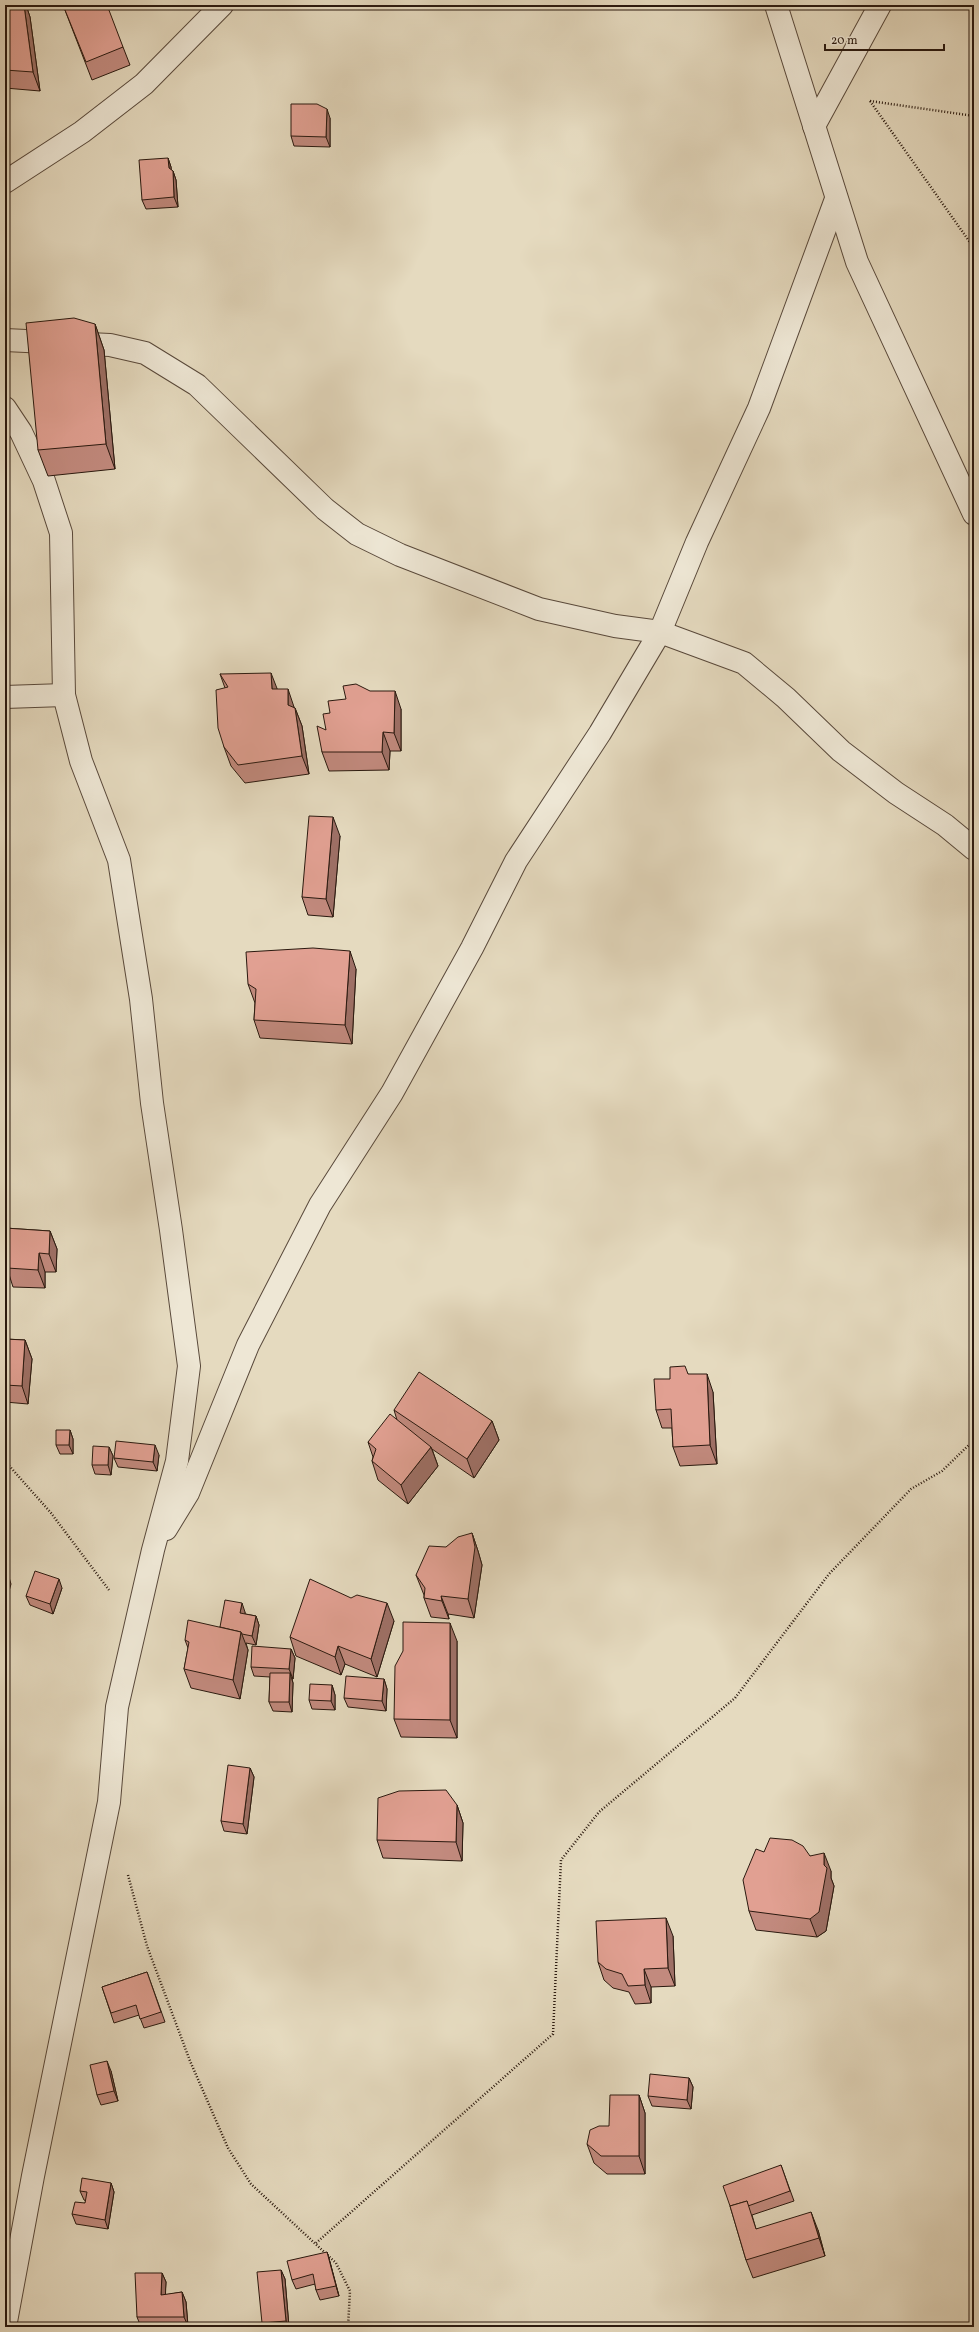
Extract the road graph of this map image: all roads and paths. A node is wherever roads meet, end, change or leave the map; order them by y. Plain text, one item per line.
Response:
1 (222, 5) edge
2 (776, 5) edge
3 (880, 5) edge
4 (830, 95) junction
5 (870, 101) junction
6 (974, 116) edge
7 (814, 126) junction
8 (5, 182) edge
9 (836, 199) junction
10 (974, 248) edge
11 (5, 340) edge
12 (5, 408) edge
13 (974, 514) edge
14 (660, 632) junction
15 (64, 695) junction
16 (5, 697) edge
17 (974, 849) edge
18 (974, 1440) edge
19 (5, 1461) edge
20 (153, 1550) junction
21 (136, 1626) junction
22 (127, 1870) dead end
23 (316, 2243) junction
24 (5, 2327) edge
25 (348, 2327) edge

1 - 8 street
2 - 7 street
3 - 4 street
4 - 5 path
4 - 7 street
5 - 6 path
5 - 10 path
7 - 9 street
9 - 13 street
9 - 14 street
11 - 14 street
12 - 15 street
14 - 17 street
14 - 20 street
15 - 16 street
15 - 20 street
18 - 23 path
19 - 21 path
20 - 21 street
21 - 24 street
22 - 23 path
23 - 25 path

